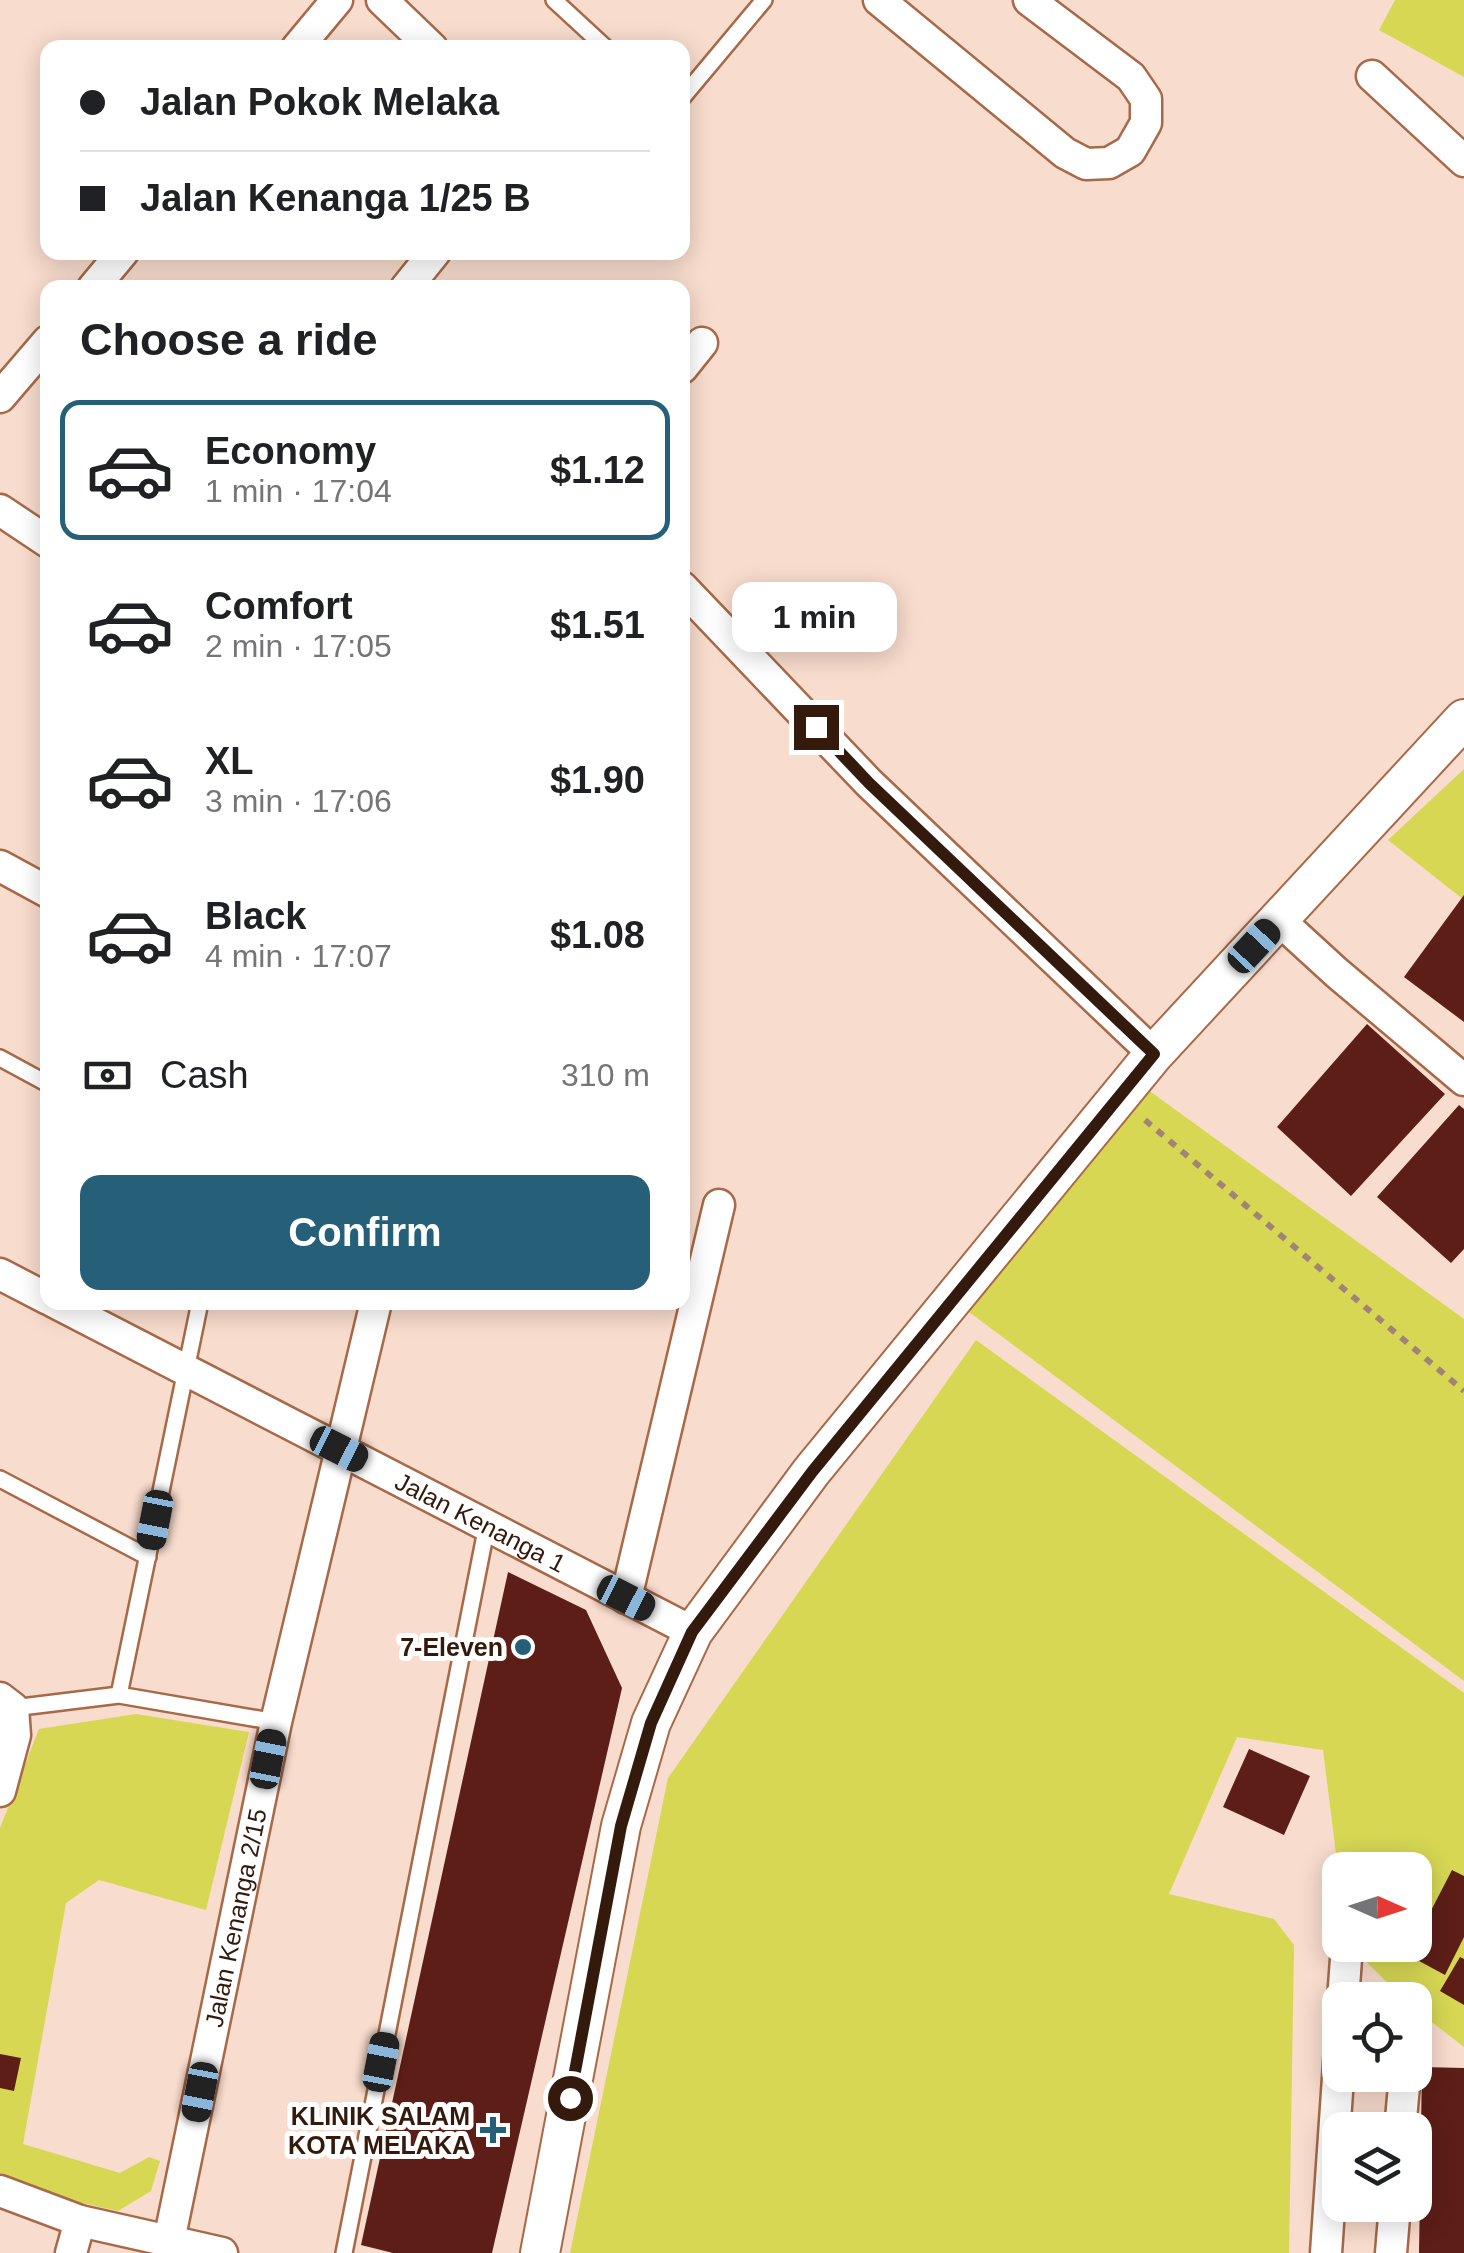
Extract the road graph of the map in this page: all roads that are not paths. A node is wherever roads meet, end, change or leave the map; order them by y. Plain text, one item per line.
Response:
1 (337, 0) edge
2 (382, 0) edge
3 (554, 0) edge
4 (764, 0) edge
5 (879, 0) edge
6 (1029, 0) edge
7 (303, 40) edge
8 (424, 40) edge
9 (597, 40) edge
10 (1372, 76) dead end
11 (690, 88) edge
12 (1464, 161) edge
13 (116, 260) edge
14 (429, 260) edge
15 (100, 280) edge
16 (412, 280) edge
17 (702, 343) dead end
18 (40, 351) edge
19 (690, 358) edge
20 (0, 398) edge
21 (0, 510) edge
22 (40, 537) edge
23 (690, 595) edge
24 (1464, 719) edge
25 (0, 866) edge
26 (40, 888) edge
27 (1280, 920) junction
28 (1154, 1054) junction
29 (0, 1058) edge
30 (40, 1080) edge
31 (1464, 1080) edge
32 (718, 1206) dead end
33 (0, 1274) edge
34 (40, 1295) edge
35 (68, 1310) edge
36 (198, 1310) edge
37 (374, 1310) edge
38 (185, 1372) junction
39 (339, 1449) junction
40 (0, 1478) edge
41 (487, 1525) junction
42 (148, 1557) junction
43 (626, 1598) junction
44 (692, 1632) junction
45 (118, 1695) junction
46 (6, 1703) edge
47 (276, 1722) junction
48 (0, 1791) edge
49 (1337, 2092) edge
50 (0, 2191) edge
51 (80, 2221) junction
52 (1394, 2222) edge
53 (170, 2241) junction
54 (213, 2252) edge
55 (72, 2253) edge
56 (344, 2253) edge
57 (540, 2253) edge
58 (1326, 2253) edge
59 (1391, 2253) edge

1 - 7 street
2 - 8 street
3 - 9 lane
4 - 11 lane
5 - 6 street
10 - 12 street
13 - 15 street
14 - 16 street
17 - 19 street
18 - 20 street
21 - 22 street
23 - 28 street
24 - 27 street
25 - 26 street
27 - 28 street
27 - 31 street
28 - 44 street
29 - 30 lane
32 - 43 street
33 - 34 street, Jalan Kenanga 1
35 - 38 street, Jalan Kenanga 1
36 - 38 lane
37 - 39 street, Jalan Kenanga 2/15
38 - 39 street, Jalan Kenanga 1
38 - 42 lane
39 - 41 street, Jalan Kenanga 1
39 - 47 street, Jalan Kenanga 2/15
40 - 42 lane
41 - 43 street, Jalan Kenanga 1
41 - 56 lane
42 - 45 lane
43 - 44 street, Jalan Kenanga 1
44 - 57 street
45 - 46 lane
45 - 47 lane
46 - 48 street
47 - 53 street, Jalan Kenanga 2/15
49 - 58 street
50 - 51 street
51 - 53 street
51 - 55 street
52 - 59 street
53 - 54 street

